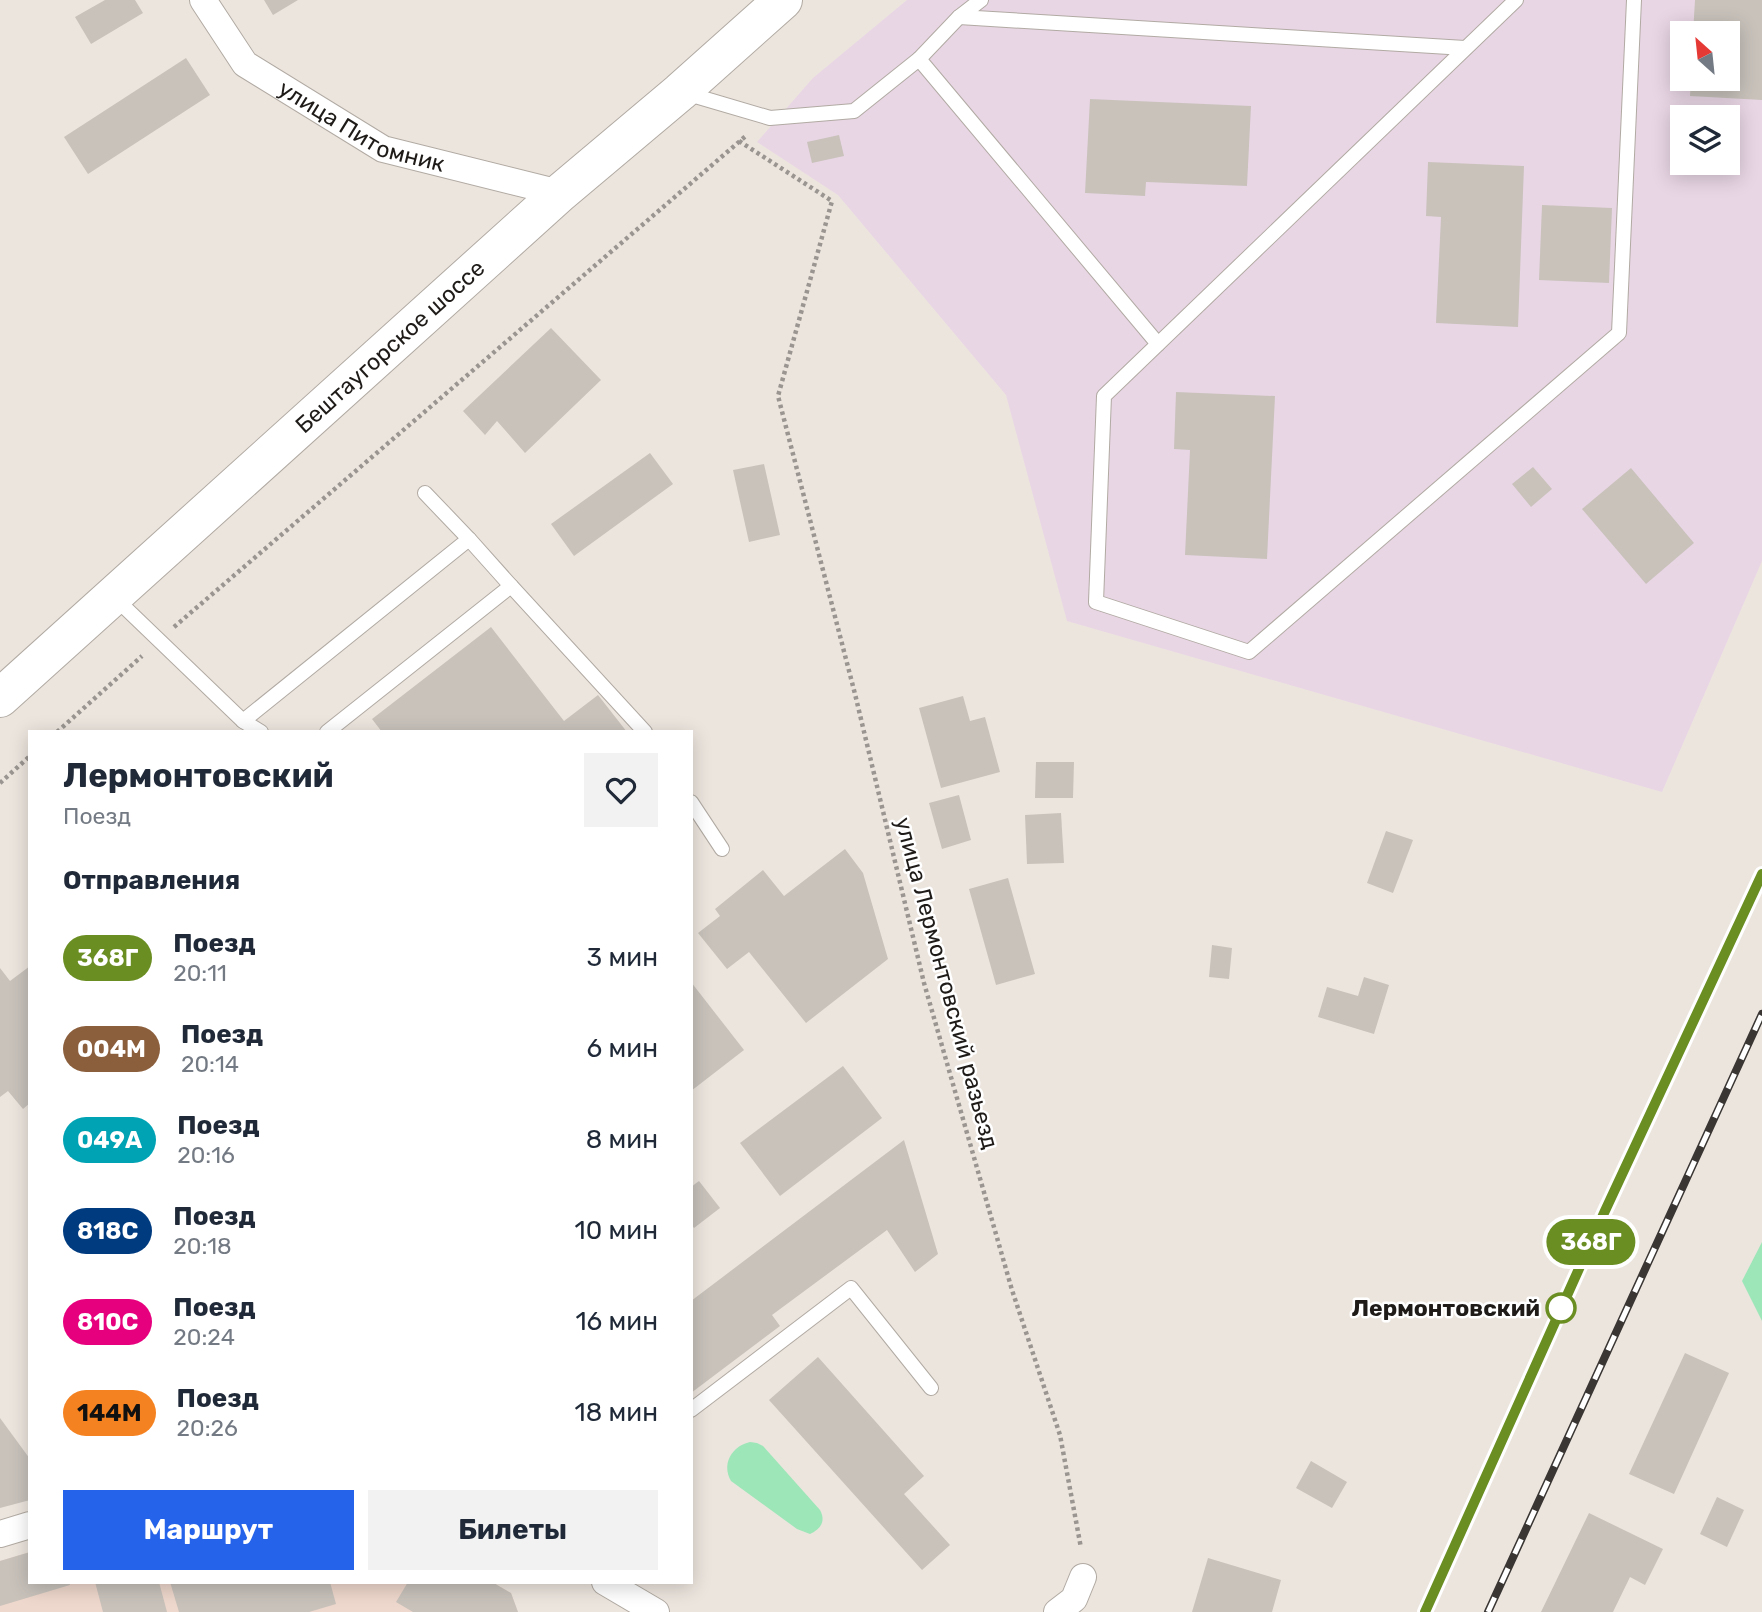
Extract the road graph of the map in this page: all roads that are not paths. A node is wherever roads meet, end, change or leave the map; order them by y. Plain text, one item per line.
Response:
1 (203, 0) edge
2 (783, 0) edge
3 (981, 0) edge
4 (1516, 0) edge
5 (1634, 0) edge
6 (959, 17) junction
7 (1465, 48) junction
8 (919, 59) junction
9 (680, 92) junction
10 (561, 192) junction
11 (1158, 344) junction
12 (425, 494) dead end
13 (469, 539) junction
14 (511, 586) junction
15 (113, 596) junction
16 (0, 698) edge
17 (243, 722) junction
18 (257, 730) edge
19 (330, 730) edge
20 (643, 730) edge
21 (693, 805) edge
22 (722, 849) dead end
23 (931, 1388) dead end
24 (693, 1408) edge
25 (28, 1526) edge
26 (0, 1534) edge
27 (608, 1584) edge
28 (656, 1612) edge

1 - 10 street, улица Питомник
2 - 9 main road, Бештаугорское шоссе
3 - 6 lane
4 - 7 lane
5 - 11 lane
6 - 7 lane
6 - 8 lane
7 - 11 lane
8 - 9 lane
8 - 11 lane
9 - 10 main road, Бештаугорское шоссе
10 - 15 main road, Бештаугорское шоссе
12 - 13 lane
13 - 14 lane
13 - 17 lane
14 - 19 lane
14 - 20 lane
15 - 16 main road, Бештаугорское шоссе
15 - 17 lane
17 - 18 lane
21 - 22 lane
23 - 24 lane
25 - 26 street
27 - 28 street

